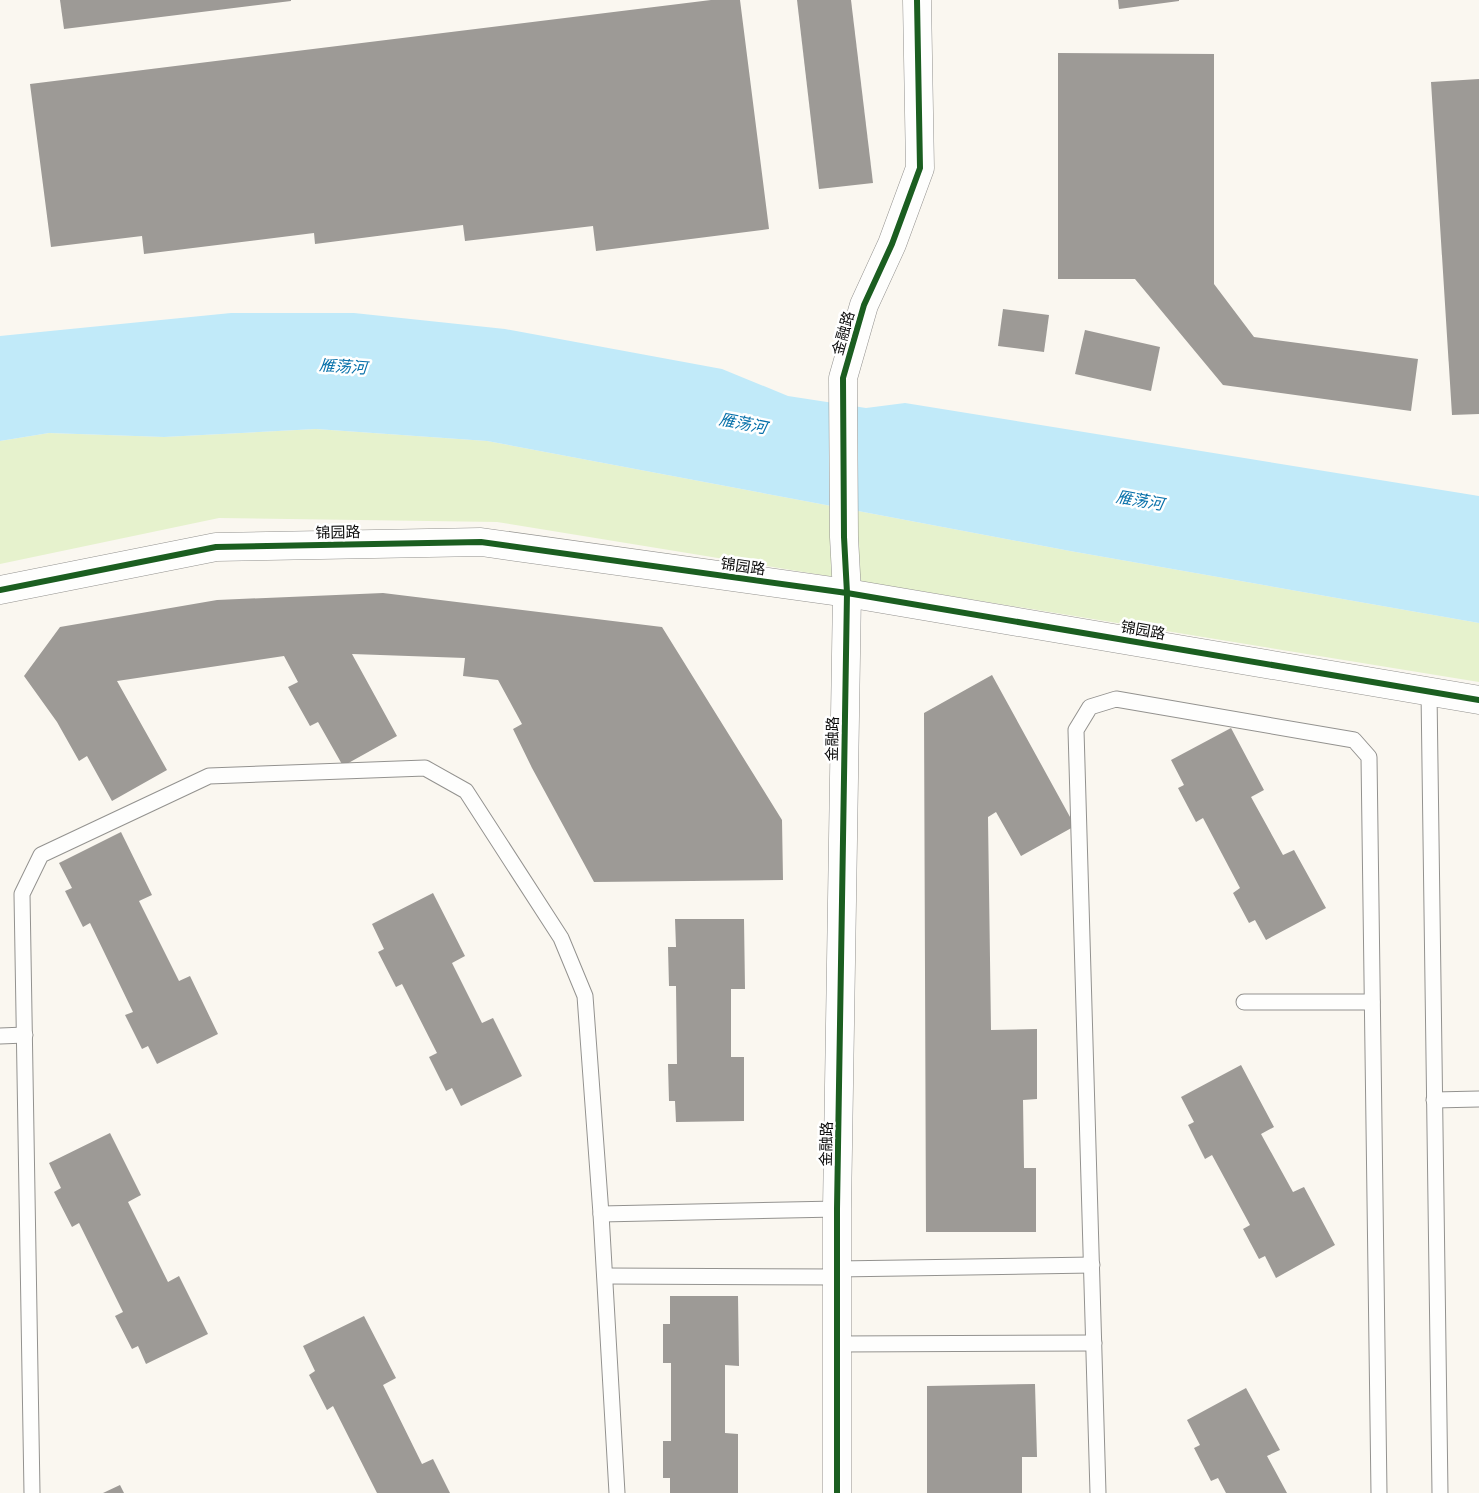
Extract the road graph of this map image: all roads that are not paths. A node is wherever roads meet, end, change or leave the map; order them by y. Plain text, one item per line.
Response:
1 (917, 0) edge
2 (0, 590) edge
3 (847, 593) junction
4 (1429, 692) junction
5 (1479, 700) edge
6 (1244, 1002) dead end
7 (1372, 1002) junction
8 (25, 1035) junction
9 (0, 1036) edge
10 (1479, 1099) edge
11 (1434, 1100) junction
12 (837, 1209) junction
13 (601, 1214) junction
14 (1092, 1265) junction
15 (837, 1273) junction
16 (605, 1276) junction
17 (1094, 1342) junction
18 (837, 1344) junction
19 (32, 1493) edge
20 (617, 1493) edge
21 (837, 1493) edge
22 (1098, 1493) edge
23 (1379, 1493) edge
24 (1440, 1493) edge

1 - 3 street, 金融路
2 - 3 street, 锦园路
3 - 4 street, 锦园路
3 - 12 street, 金融路
4 - 5 street, 锦园路
4 - 11 lane
6 - 7 lane
7 - 14 lane
7 - 23 lane
8 - 9 lane
8 - 13 lane
8 - 19 lane
10 - 11 lane
11 - 24 lane
12 - 13 lane
12 - 15 street, 金融路
13 - 16 lane
14 - 15 lane
14 - 17 lane
15 - 16 lane
15 - 18 street, 金融路
16 - 20 lane
17 - 18 lane
17 - 22 lane
18 - 21 street, 金融路

